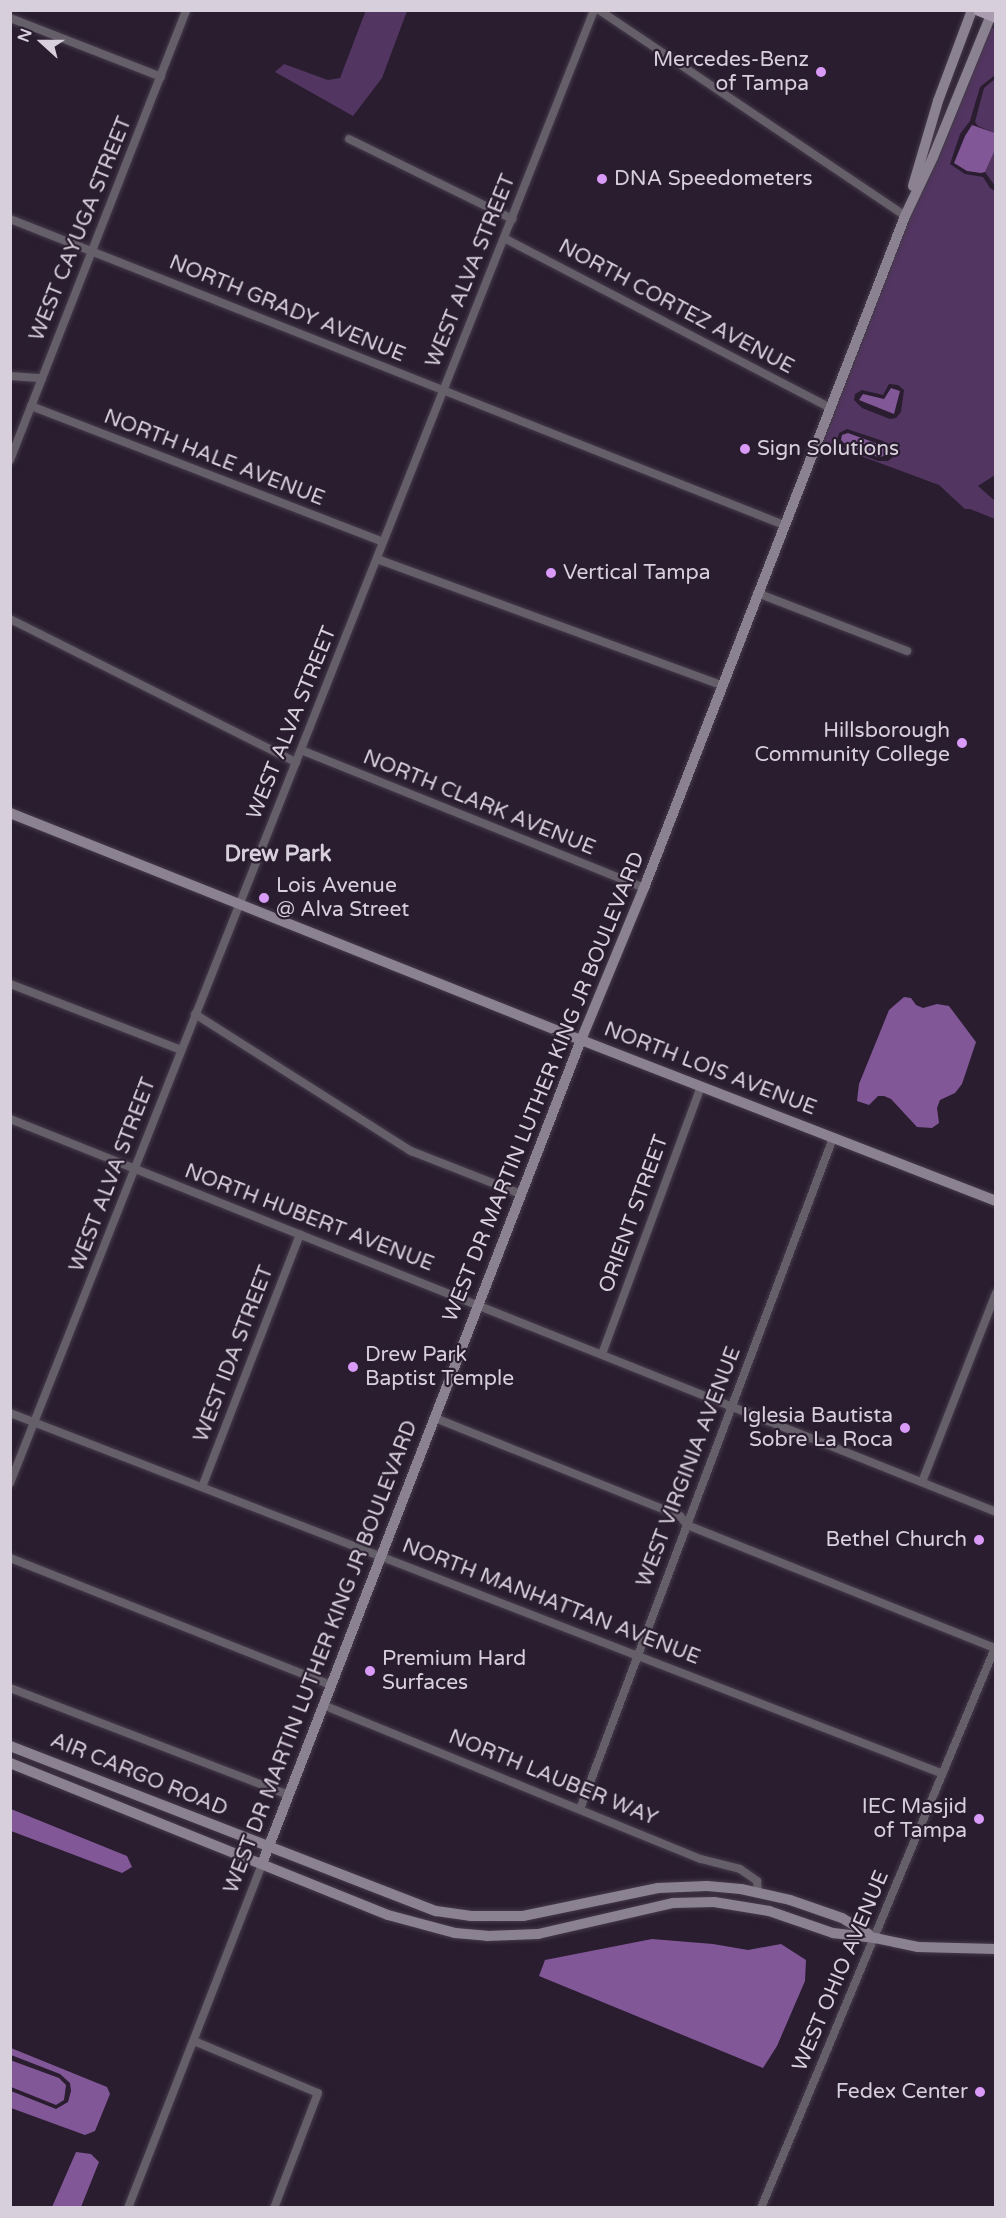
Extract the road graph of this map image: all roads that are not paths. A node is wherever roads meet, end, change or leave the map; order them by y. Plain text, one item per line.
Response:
1 (186, 10) edge
2 (594, 10) edge
3 (599, 10) edge
4 (972, 10) edge
5 (989, 13) edge
6 (10, 18) edge
7 (161, 77) junction
8 (349, 139) dead end
9 (905, 216) junction
10 (10, 219) edge
11 (512, 219) junction
12 (504, 238) junction
13 (92, 252) junction
14 (10, 376) edge
15 (42, 378) junction
16 (443, 391) junction
17 (31, 406) junction
18 (831, 408) junction
19 (10, 460) edge
20 (784, 525) junction
21 (383, 542) junction
22 (377, 558) junction
23 (757, 594) junction
24 (10, 620) edge
25 (907, 651) dead end
26 (721, 685) junction
27 (301, 750) junction
28 (296, 762) junction
29 (10, 813) edge
30 (644, 888) junction
31 (239, 905) junction
32 (10, 984) edge
33 (195, 1014) junction
34 (581, 1040) junction
35 (181, 1050) junction
36 (701, 1086) junction
37 (10, 1119) edge
38 (833, 1138) junction
39 (135, 1169) junction
40 (521, 1194) junction
41 (996, 1201) edge
42 (300, 1234) junction
43 (996, 1293) edge
44 (479, 1304) junction
45 (602, 1354) junction
46 (730, 1406) junction
47 (10, 1413) edge
48 (435, 1418) junction
49 (34, 1422) junction
50 (922, 1482) junction
51 (10, 1483) edge
52 (202, 1487) junction
53 (996, 1512) edge
54 (687, 1525) junction
55 (382, 1556) junction
56 (10, 1558) edge
57 (996, 1648) edge
58 (637, 1655) junction
59 (331, 1685) junction
60 (10, 1688) edge
61 (323, 1706) junction
62 (10, 1746) edge
63 (10, 1763) edge
64 (943, 1774) junction
65 (289, 1795) junction
66 (580, 1809) junction
67 (268, 1848) junction
68 (262, 1864) junction
69 (758, 1892) junction
70 (874, 1938) junction
71 (996, 1948) edge
72 (194, 2041) junction
73 (128, 2208) edge
74 (274, 2208) edge
75 (761, 2208) edge

1 - 7 street, WEST CAYUGA STREET
2 - 11 street, WEST ALVA STREET
3 - 9 street
4 - 9 street, WEST DR MARTIN LUTHER KING JR BOULEVARD
5 - 9 street, WEST DR MARTIN LUTHER KING JR BOULEVARD
6 - 7 street
7 - 13 street, WEST CAYUGA STREET
8 - 11 street
9 - 18 street, WEST DR MARTIN LUTHER KING JR BOULEVARD
10 - 13 street, NORTH GRADY AVENUE
11 - 12 street, WEST ALVA STREET
12 - 16 street, WEST ALVA STREET
12 - 18 street, NORTH CORTEZ AVENUE
13 - 15 street, WEST CAYUGA STREET
13 - 16 street, NORTH GRADY AVENUE
14 - 15 street
15 - 17 street, WEST CAYUGA STREET
16 - 20 street, NORTH GRADY AVENUE
16 - 21 street, WEST ALVA STREET
17 - 19 street, WEST CAYUGA STREET
17 - 21 street, NORTH HALE AVENUE
18 - 20 street, WEST DR MARTIN LUTHER KING JR BOULEVARD
20 - 23 street, WEST DR MARTIN LUTHER KING JR BOULEVARD
21 - 22 street, WEST ALVA STREET
22 - 26 street
22 - 27 street, WEST ALVA STREET
23 - 25 street
23 - 26 street, WEST DR MARTIN LUTHER KING JR BOULEVARD
24 - 28 street
26 - 30 street, WEST DR MARTIN LUTHER KING JR BOULEVARD
27 - 28 street, WEST ALVA STREET
27 - 30 street, NORTH CLARK AVENUE
28 - 31 street, WEST ALVA STREET
29 - 31 street, NORTH LOIS AVENUE
30 - 34 street, WEST DR MARTIN LUTHER KING JR BOULEVARD
31 - 33 street, WEST ALVA STREET
31 - 34 street, NORTH LOIS AVENUE
32 - 35 street
33 - 35 street, WEST ALVA STREET
33 - 40 street
34 - 36 street, NORTH LOIS AVENUE
34 - 40 street, WEST DR MARTIN LUTHER KING JR BOULEVARD
35 - 39 street, WEST ALVA STREET
36 - 38 street, NORTH LOIS AVENUE
36 - 45 street, ORIENT STREET
37 - 39 street, NORTH HUBERT AVENUE
38 - 41 street, NORTH LOIS AVENUE
38 - 46 street, WEST VIRGINIA AVENUE
39 - 42 street, NORTH HUBERT AVENUE
39 - 49 street, WEST ALVA STREET
40 - 44 street, WEST DR MARTIN LUTHER KING JR BOULEVARD
42 - 44 street, NORTH HUBERT AVENUE
42 - 52 street, WEST IDA STREET
43 - 50 street
44 - 45 street, NORTH HUBERT AVENUE
44 - 48 street, WEST DR MARTIN LUTHER KING JR BOULEVARD
45 - 46 street, NORTH HUBERT AVENUE
46 - 50 street, NORTH HUBERT AVENUE
46 - 54 street, WEST VIRGINIA AVENUE
47 - 49 street, NORTH MANHATTAN AVENUE
48 - 54 street
48 - 55 street, WEST DR MARTIN LUTHER KING JR BOULEVARD
49 - 51 street, WEST ALVA STREET
49 - 52 street, NORTH MANHATTAN AVENUE
50 - 53 street, NORTH HUBERT AVENUE
52 - 55 street, NORTH MANHATTAN AVENUE
54 - 57 street
54 - 58 street, WEST VIRGINIA AVENUE
55 - 58 street, NORTH MANHATTAN AVENUE
55 - 59 street, WEST DR MARTIN LUTHER KING JR BOULEVARD
56 - 59 street
57 - 64 street, WEST OHIO AVENUE
58 - 64 street, NORTH MANHATTAN AVENUE
58 - 66 street, WEST VIRGINIA AVENUE
59 - 61 street, WEST DR MARTIN LUTHER KING JR BOULEVARD
60 - 65 street
61 - 65 street, WEST DR MARTIN LUTHER KING JR BOULEVARD
61 - 66 street, NORTH LAUBER WAY
62 - 67 street, AIR CARGO ROAD
63 - 68 street, AIR CARGO ROAD
64 - 70 street, WEST OHIO AVENUE
65 - 67 street, WEST DR MARTIN LUTHER KING JR BOULEVARD
66 - 69 street, NORTH LAUBER WAY
67 - 68 street, WEST DR MARTIN LUTHER KING JR BOULEVARD
67 - 69 street, AIR CARGO ROAD
68 - 70 street, AIR CARGO ROAD
68 - 72 street, WEST DR MARTIN LUTHER KING JR BOULEVARD
69 - 70 street, AIR CARGO ROAD
70 - 71 street, AIR CARGO ROAD
70 - 75 street, WEST OHIO AVENUE
72 - 73 street, WEST DR MARTIN LUTHER KING JR BOULEVARD
72 - 74 street

